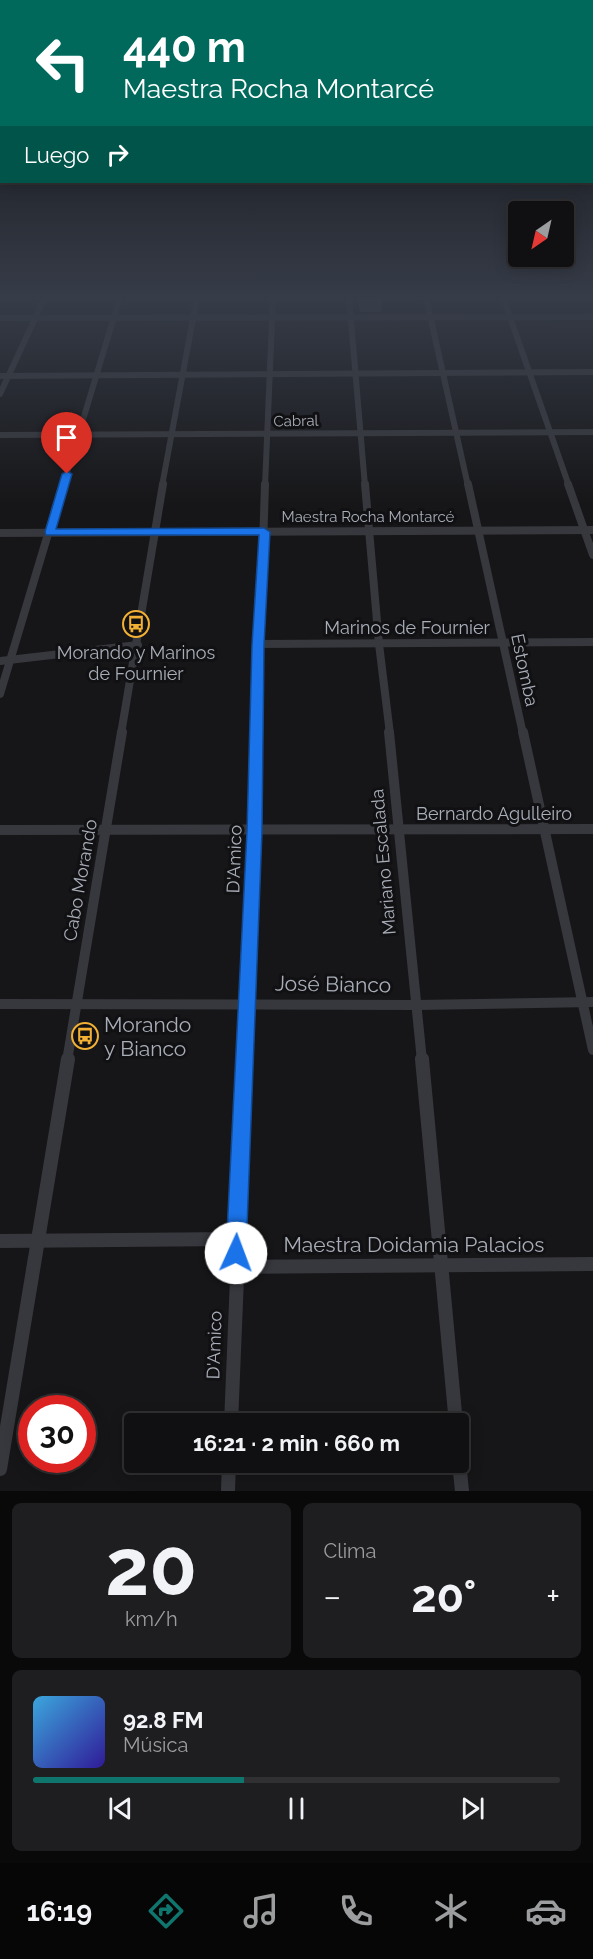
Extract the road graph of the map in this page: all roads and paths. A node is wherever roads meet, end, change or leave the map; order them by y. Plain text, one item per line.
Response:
1 (12, 367) edge
2 (98, 367) edge
3 (185, 367) edge
4 (269, 367) edge
5 (356, 367) edge
6 (442, 367) edge
7 (527, 367) edge
8 (529, 372) junction
9 (593, 372) edge
10 (444, 373) junction
11 (269, 374) junction
12 (357, 374) junction
13 (95, 375) junction
14 (183, 375) junction
15 (0, 376) edge
16 (8, 376) junction
17 (0, 394) edge
18 (550, 432) junction
19 (593, 432) edge
20 (456, 433) junction
21 (171, 434) junction
22 (361, 434) junction
23 (0, 435) edge
24 (79, 435) junction
25 (267, 435) junction
26 (477, 530) junction
27 (589, 530) edge
28 (371, 531) junction
29 (50, 532) junction
30 (264, 532) junction
31 (0, 533) edge
32 (157, 533) junction
33 (593, 555) edge
34 (502, 642) junction
35 (593, 642) edge
36 (380, 644) junction
37 (138, 645) junction
38 (258, 645) junction
39 (10, 660) junction
40 (0, 661) edge
41 (0, 694) edge
42 (107, 829) junction
43 (543, 829) junction
44 (593, 829) edge
45 (0, 830) edge
46 (401, 830) junction
47 (255, 831) junction
48 (588, 1002) edge
49 (246, 1003) junction
50 (0, 1004) edge
51 (77, 1005) junction
52 (416, 1005) junction
53 (593, 1050) edge
54 (236, 1239) junction
55 (0, 1241) edge
56 (38, 1241) junction
57 (593, 1264) edge
58 (441, 1265) junction
59 (236, 1267) junction
60 (231, 1413) edge
61 (455, 1413) edge
62 (0, 1469) edge
63 (229, 1473) edge
64 (460, 1473) edge
65 (228, 1491) edge
66 (462, 1491) edge

1 - 16 street
2 - 13 street
3 - 14 street, Cabo Morando
4 - 11 street, D'Amico
5 - 12 street, Mariano Escalada
6 - 10 street, Estomba
7 - 8 street
8 - 9 street
8 - 10 street
8 - 18 street
10 - 12 street
10 - 20 street, Estomba
11 - 12 street
11 - 14 street
11 - 25 street, D'Amico
12 - 22 street, Mariano Escalada
13 - 14 street
13 - 16 street
13 - 24 street
14 - 21 street, Cabo Morando
15 - 16 street
16 - 17 street
18 - 19 street, Cabral
18 - 20 street, Cabral
18 - 27 street
20 - 22 street, Cabral
20 - 26 street, Estomba
21 - 24 street, Cabral
21 - 25 street, Cabral
21 - 32 street, Cabo Morando
22 - 25 street, Cabral
22 - 28 street, Mariano Escalada
23 - 24 street, Cabral
24 - 29 street
25 - 30 street, D'Amico
26 - 27 street, Maestra Rocha Montarcé
26 - 28 street, Maestra Rocha Montarcé
26 - 34 street, Estomba
27 - 33 street
28 - 30 street, Maestra Rocha Montarcé
28 - 36 street, Mariano Escalada
29 - 31 street, Maestra Rocha Montarcé
29 - 32 street, Maestra Rocha Montarcé
29 - 39 street
30 - 32 street, Maestra Rocha Montarcé
30 - 38 street, D'Amico
32 - 37 street, Cabo Morando
34 - 35 street, Marinos de Fournier
34 - 36 street, Marinos de Fournier
34 - 43 street, Estomba
36 - 38 street, Marinos de Fournier
36 - 46 street, Mariano Escalada
37 - 39 street
37 - 42 street, Cabo Morando
38 - 47 street, D'Amico
39 - 40 street
39 - 41 street
42 - 45 street, Bernardo Agulleiro
42 - 47 street, Bernardo Agulleiro
42 - 51 street, Cabo Morando
43 - 44 street, Bernardo Agulleiro
43 - 46 street, Bernardo Agulleiro
43 - 48 street, Estomba
46 - 47 street, Bernardo Agulleiro
46 - 52 street, Mariano Escalada
47 - 49 street, D'Amico
48 - 52 street, José Bianco
48 - 53 street, Estomba
49 - 51 street, José Bianco
49 - 52 street, José Bianco
49 - 54 street, D'Amico
50 - 51 street, José Bianco
51 - 56 street, Cabo Morando
52 - 58 street, Mariano Escalada
54 - 56 street
54 - 59 street, D'Amico
55 - 56 street
56 - 62 street, Cabo Morando
57 - 58 street, Maestra Doidamia Palacios
58 - 59 street, Maestra Doidamia Palacios
58 - 61 street, Mariano Escalada
59 - 60 street, D'Amico
63 - 65 street
64 - 66 street

